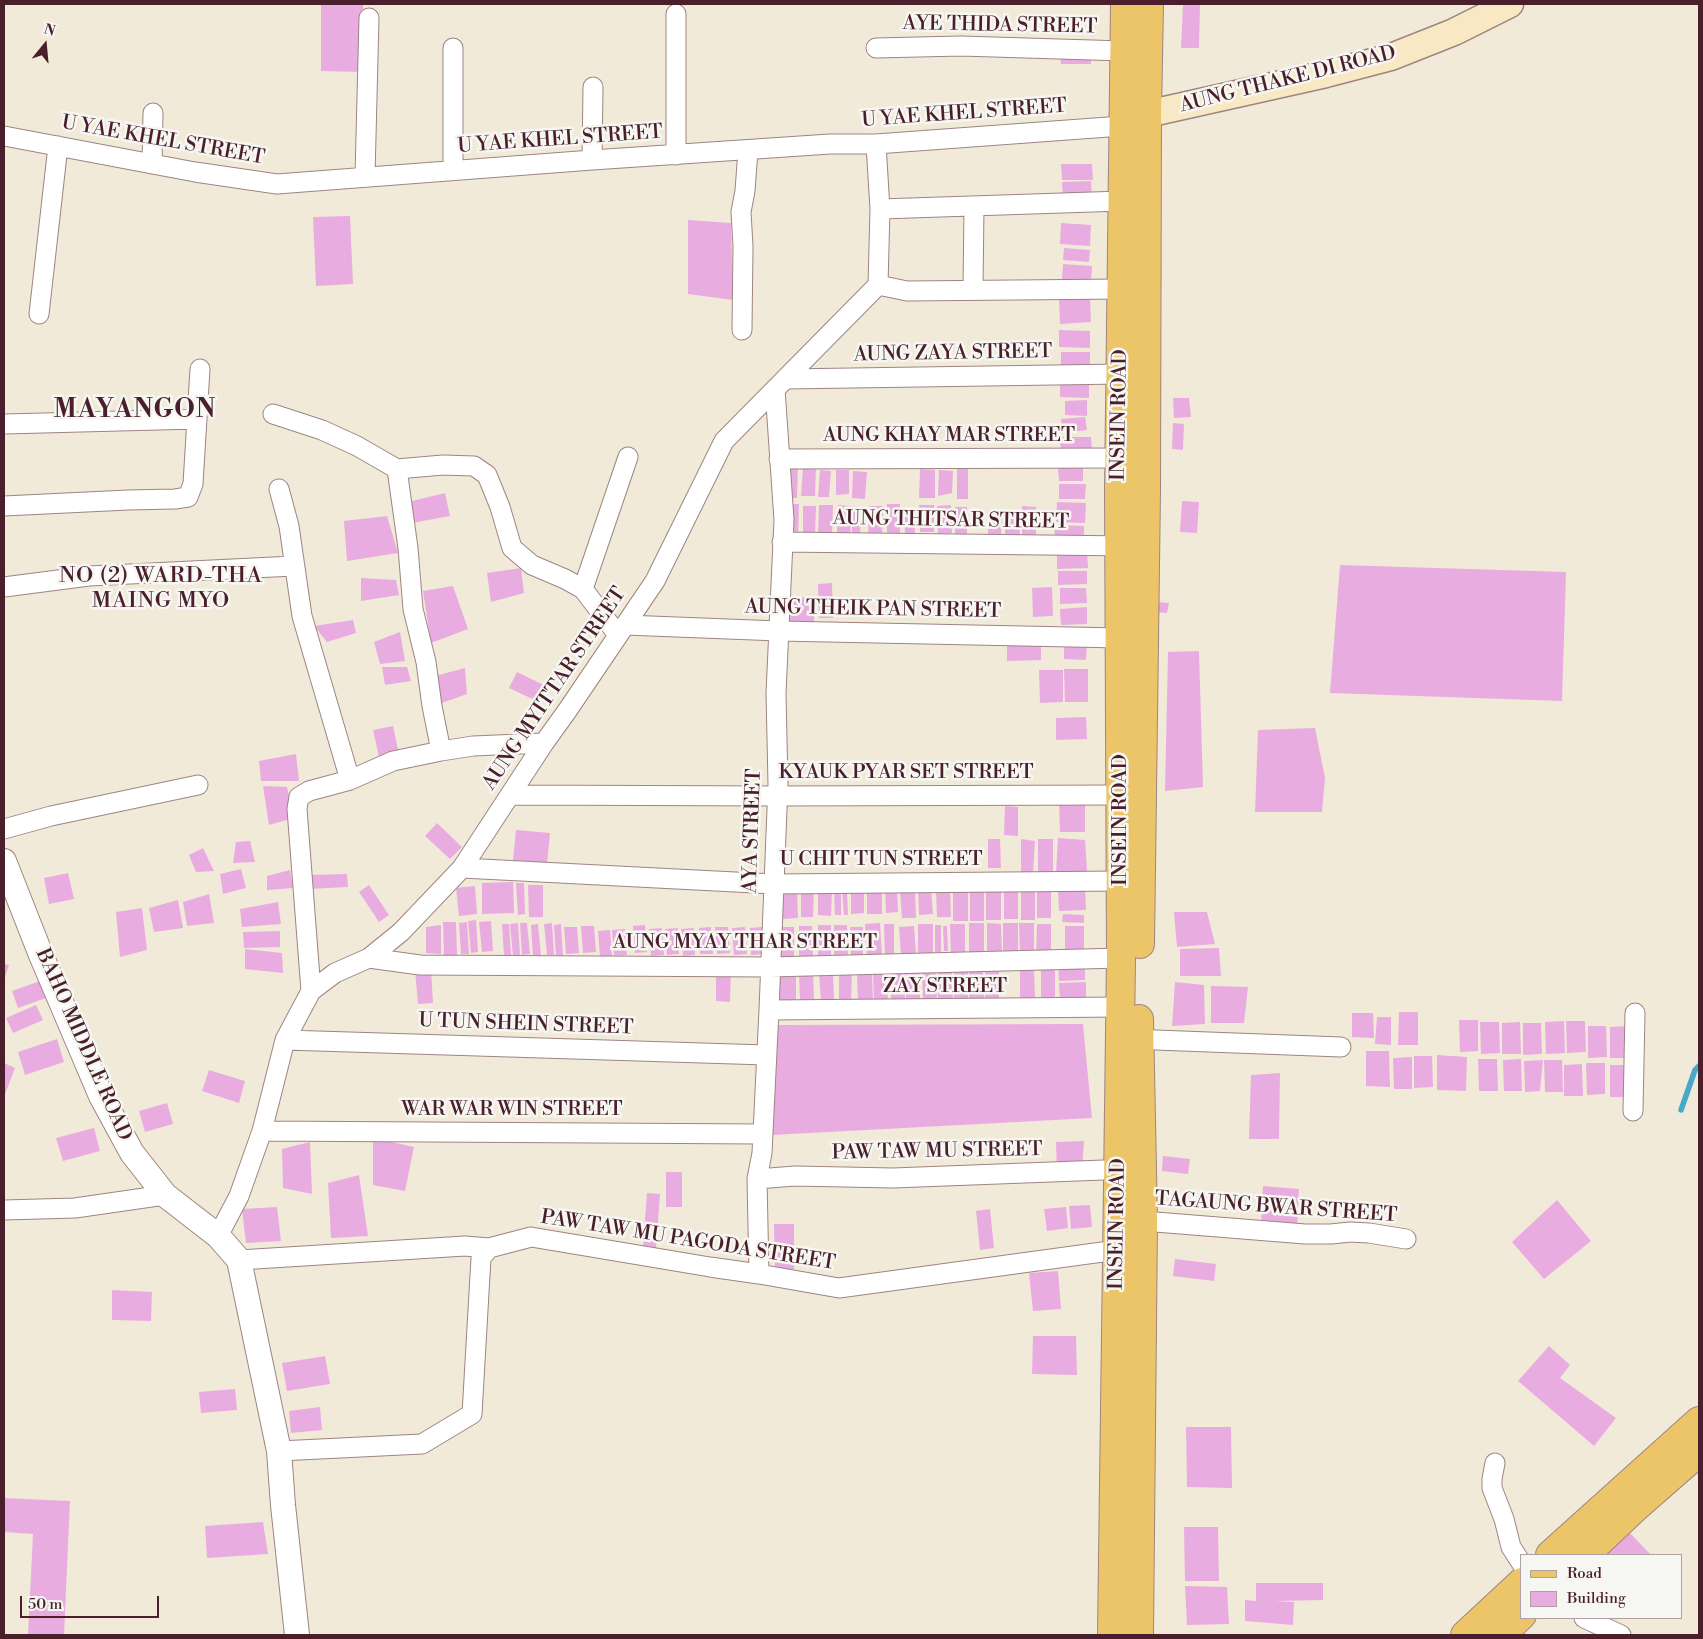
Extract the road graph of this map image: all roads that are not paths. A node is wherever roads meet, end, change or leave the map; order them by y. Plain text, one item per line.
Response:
1 (1125, 4) edge
2 (1149, 4) edge
3 (1510, 4) edge
4 (676, 14) dead end
5 (369, 18) dead end
6 (453, 48) dead end
7 (876, 48) dead end
8 (1124, 51) junction
9 (593, 87) dead end
10 (153, 113) dead end
11 (1147, 114) junction
12 (1122, 126) junction
13 (4, 136) edge
14 (876, 144) junction
15 (58, 146) junction
16 (748, 150) junction
17 (676, 155) junction
18 (592, 160) junction
19 (152, 164) junction
20 (453, 170) junction
21 (365, 176) junction
22 (1123, 201) junction
23 (974, 206) junction
24 (880, 209) junction
25 (878, 285) junction
26 (1122, 289) junction
27 (973, 290) junction
28 (39, 314) dead end
29 (742, 330) dead end
30 (200, 369) dead end
31 (1121, 374) junction
32 (780, 384) junction
33 (272, 414) dead end
34 (197, 419) junction
35 (4, 424) edge
36 (628, 457) dead end
37 (1120, 458) junction
38 (779, 459) junction
39 (397, 469) junction
40 (279, 489) dead end
41 (4, 506) edge
42 (782, 542) junction
43 (1132, 546) junction
44 (294, 566) junction
45 (4, 587) edge
46 (583, 589) junction
47 (622, 630) junction
48 (779, 632) junction
49 (1120, 638) junction
50 (544, 743) junction
51 (442, 750) junction
52 (350, 780) junction
53 (198, 785) dead end
54 (511, 795) junction
55 (1122, 795) junction
56 (778, 796) junction
57 (4, 829) edge
58 (4, 860) edge
59 (462, 868) junction
60 (1121, 881) junction
61 (774, 884) junction
62 (370, 958) junction
63 (1122, 958) junction
64 (770, 967) junction
65 (311, 990) junction
66 (1121, 1007) junction
67 (769, 1010) junction
68 (1635, 1013) dead end
69 (1130, 1039) junction
70 (284, 1040) junction
71 (1341, 1047) dead end
72 (766, 1055) junction
73 (1633, 1111) dead end
74 (262, 1131) junction
75 (762, 1134) junction
76 (1130, 1169) junction
77 (757, 1179) junction
78 (165, 1195) junction
79 (4, 1210) edge
80 (1143, 1221) junction
81 (218, 1236) junction
82 (1406, 1239) dead end
83 (1118, 1250) junction
84 (485, 1253) junction
85 (238, 1260) junction
86 (759, 1274) junction
87 (1699, 1421) edge
88 (279, 1451) junction
89 (1699, 1452) edge
90 (1495, 1463) dead end
91 (1551, 1554) edge
92 (1586, 1554) edge
93 (1520, 1561) edge
94 (1520, 1584) edge
95 (1520, 1617) edge
96 (1586, 1619) edge
97 (297, 1635) edge
98 (1112, 1635) edge
99 (1139, 1635) edge
100 (1466, 1635) edge
101 (1501, 1635) edge
102 (1621, 1635) edge

1 - 8 main road, INSEIN ROAD
2 - 11 main road, INSEIN ROAD
3 - 11 main road, AUNG THAKE DI ROAD
4 - 17 street
5 - 21 street
6 - 20 street
7 - 8 street, AYE THIDA STREET
8 - 12 main road, INSEIN ROAD
9 - 18 street
10 - 19 street
11 - 12 street
11 - 43 main road, INSEIN ROAD
12 - 14 street, U YAE KHEL STREET
12 - 22 main road, INSEIN ROAD
13 - 15 street, U YAE KHEL STREET
14 - 16 street, U YAE KHEL STREET
14 - 24 street
15 - 19 street, U YAE KHEL STREET
15 - 28 street
16 - 17 street, U YAE KHEL STREET
16 - 29 street
17 - 18 street, U YAE KHEL STREET
18 - 20 street, U YAE KHEL STREET
19 - 21 street, U YAE KHEL STREET
20 - 21 street, U YAE KHEL STREET
22 - 23 street
22 - 26 main road, INSEIN ROAD
23 - 24 street
23 - 27 street
24 - 25 street
25 - 27 street
25 - 32 street, AUNG MYITTAR STREET
26 - 27 street
26 - 31 main road, INSEIN ROAD
30 - 34 street
31 - 32 street, AUNG ZAYA STREET
31 - 37 main road, INSEIN ROAD
32 - 38 street, AYA STREET
32 - 47 street, AUNG MYITTAR STREET
33 - 39 street
34 - 35 street
34 - 41 street
36 - 46 street
37 - 38 street, AUNG KHAY MAR STREET
37 - 43 main road, INSEIN ROAD
38 - 42 street, AYA STREET
39 - 46 street
39 - 51 street
40 - 44 street
42 - 43 street, AUNG THITSAR STREET
42 - 48 street, AYA STREET
43 - 49 main road, INSEIN ROAD
43 - 69 main road, INSEIN ROAD
44 - 45 street
44 - 52 street
46 - 47 street
47 - 48 street, AUNG THEIK PAN STREET
47 - 50 street, AUNG MYITTAR STREET
48 - 49 street, AUNG THEIK PAN STREET
48 - 56 street, AYA STREET
49 - 55 main road, INSEIN ROAD
50 - 51 street
50 - 54 street, AUNG MYITTAR STREET
51 - 52 street
52 - 65 street
53 - 57 street
54 - 56 street, KYAUK PYAR SET STREET
54 - 59 street, AUNG MYITTAR STREET
55 - 56 street, KYAUK PYAR SET STREET
55 - 60 main road, INSEIN ROAD
56 - 61 street, AYA STREET
58 - 78 street, BAHO MIDDLE ROAD
59 - 61 street, U CHIT TUN STREET
59 - 62 street, AUNG MYITTAR STREET
60 - 61 street, U CHIT TUN STREET
60 - 63 main road, INSEIN ROAD
61 - 64 street, AYA STREET
62 - 64 street, AUNG MYAY THAR STREET
62 - 65 street, AUNG MYITTAR STREET
63 - 64 street, AUNG MYAY THAR STREET
63 - 66 main road, INSEIN ROAD
64 - 67 street, AYA STREET
65 - 70 street, AUNG MYITTAR STREET
66 - 67 street, ZAY STREET
66 - 69 main road, INSEIN ROAD
67 - 72 street, AYA STREET
68 - 73 street
69 - 71 street
69 - 76 main road, INSEIN ROAD
70 - 72 street, U TUN SHEIN STREET
70 - 74 street, AUNG MYITTAR STREET
72 - 75 street, AYA STREET
74 - 75 street, WAR WAR WIN STREET
74 - 81 street, AUNG MYITTAR STREET
75 - 77 street, AYA STREET
76 - 77 street, PAW TAW MU STREET
76 - 80 main road, INSEIN ROAD
76 - 83 main road, INSEIN ROAD
77 - 86 street, AYA STREET
78 - 79 street
78 - 81 street, BAHO MIDDLE ROAD
80 - 82 street, TAGAUNG BWAR STREET
80 - 99 main road, INSEIN ROAD
81 - 85 street, BAHO MIDDLE ROAD
83 - 86 street, PAW TAW MU PAGODA STREET
83 - 98 main road, INSEIN ROAD
84 - 85 street, PAW TAW MU PAGODA STREET
84 - 86 street, PAW TAW MU PAGODA STREET
84 - 88 street
85 - 88 street, BAHO MIDDLE ROAD
87 - 91 main road
88 - 97 street, BAHO MIDDLE ROAD
89 - 92 main road
90 - 93 street
94 - 100 main road
95 - 101 main road
96 - 102 street

